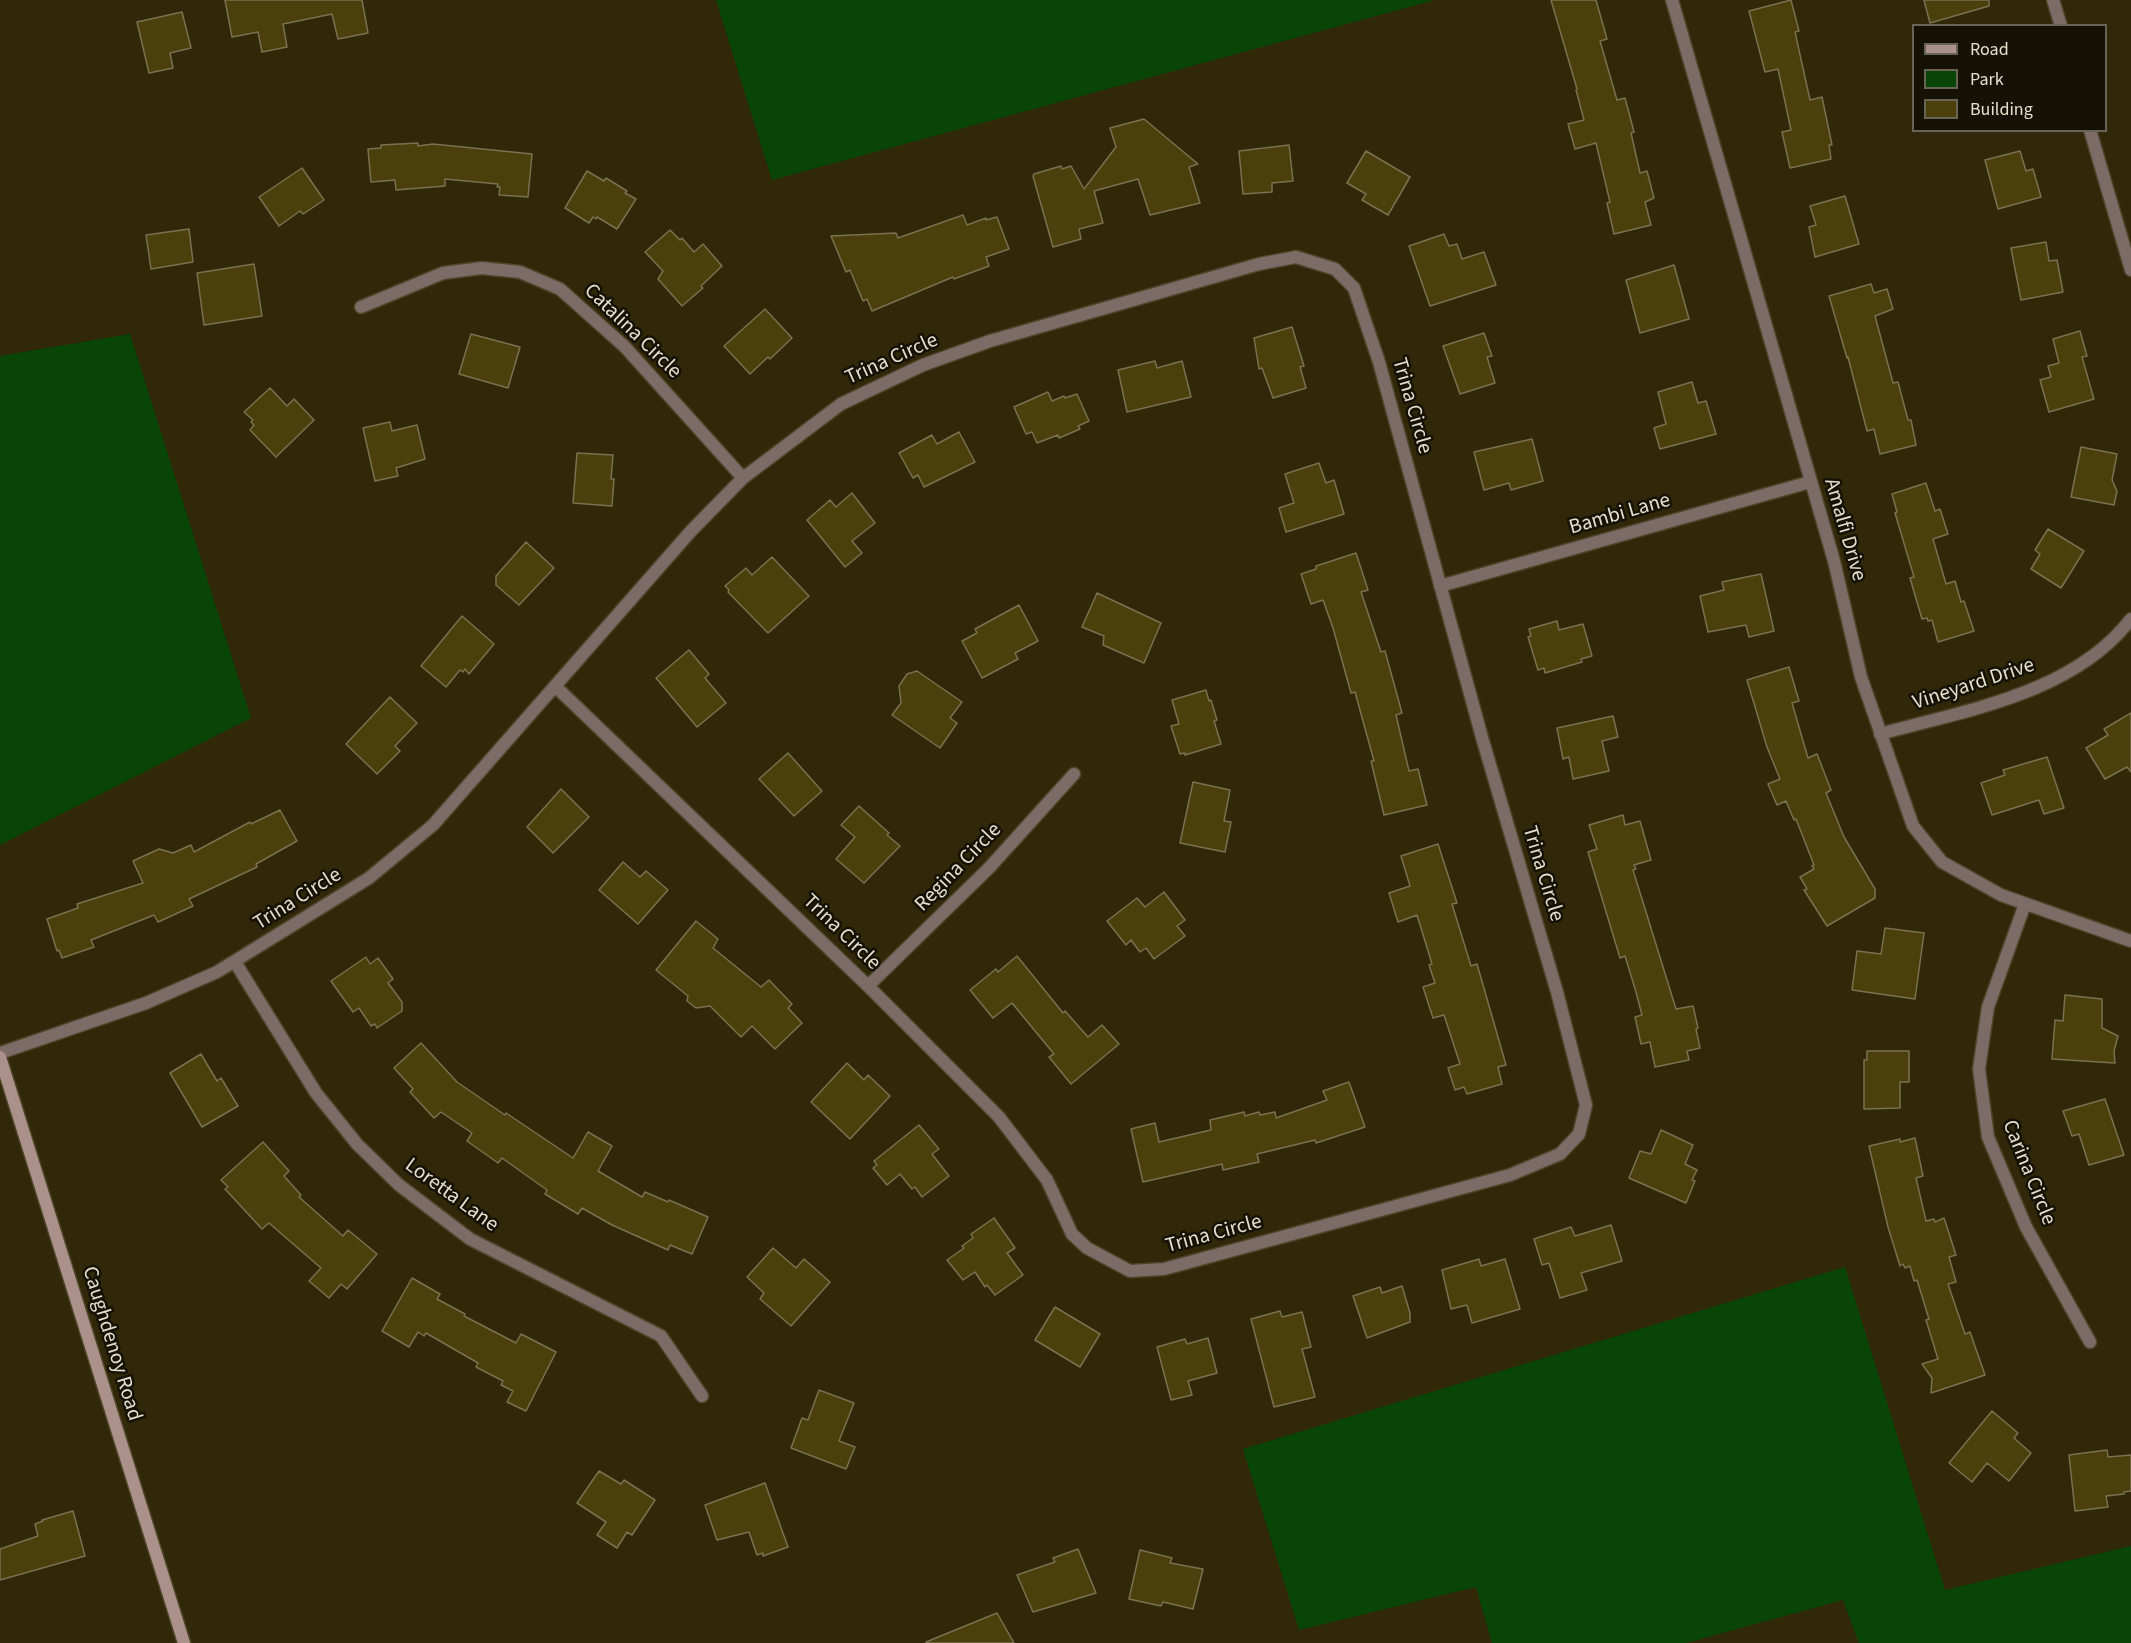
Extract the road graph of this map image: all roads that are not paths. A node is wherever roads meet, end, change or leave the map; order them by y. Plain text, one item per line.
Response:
1 (1672, 0) edge
2 (2053, 0) edge
3 (2060, 24) edge
4 (2091, 132) edge
5 (2131, 270) edge
6 (361, 307) dead end
7 (743, 478) junction
8 (1810, 482) junction
9 (1440, 585) junction
10 (2131, 619) edge
11 (555, 686) junction
12 (1880, 734) junction
13 (1074, 774) dead end
14 (2025, 904) junction
15 (2131, 941) edge
16 (235, 962) junction
17 (868, 986) junction
18 (0, 1055) edge
19 (2090, 1342) dead end
20 (702, 1396) dead end
21 (183, 1643) edge

1 - 8 street, Amalfi Drive
2 - 3 street
4 - 5 street
6 - 7 street, Catalina Circle
7 - 9 street, Trina Circle
7 - 11 street, Trina Circle
8 - 9 street, Bambi Lane
8 - 12 street, Amalfi Drive
9 - 17 street, Trina Circle
10 - 12 street, Vineyard Drive
11 - 16 street, Trina Circle
11 - 17 street, Trina Circle
12 - 14 street, Amalfi Drive
13 - 17 street, Regina Circle
14 - 15 street, Amalfi Drive
14 - 19 street, Carina Circle
16 - 18 street, Trina Circle
16 - 20 street, Loretta Lane
18 - 21 street, Caughdenoy Road

